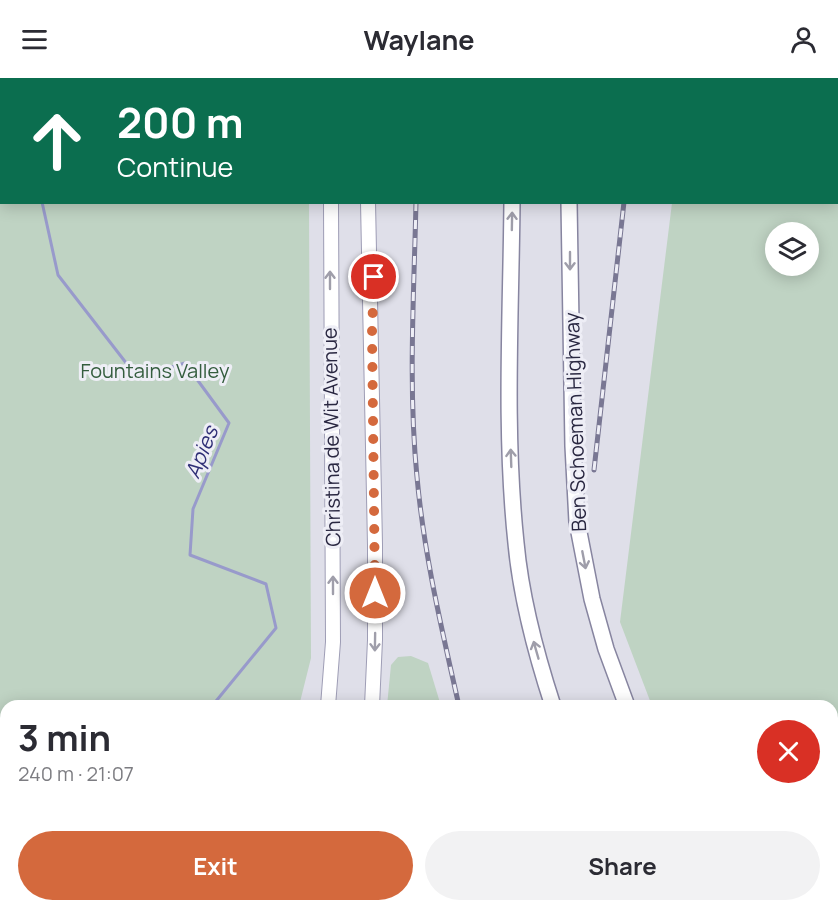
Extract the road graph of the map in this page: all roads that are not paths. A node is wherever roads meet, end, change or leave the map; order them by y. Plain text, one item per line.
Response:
1 (331, 204) edge
2 (368, 204) edge
3 (376, 204) edge
4 (512, 204) edge
5 (569, 204) edge
6 (372, 332) junction
7 (328, 700) edge
8 (372, 700) edge
9 (551, 700) edge
10 (625, 700) edge

7 -> 1 main road, Christina de Wit Avenue
2 - 6 main road
3 - 6 main road
9 -> 4 highway
5 -> 10 highway, Ben Schoeman Highway
6 -> 8 main road

